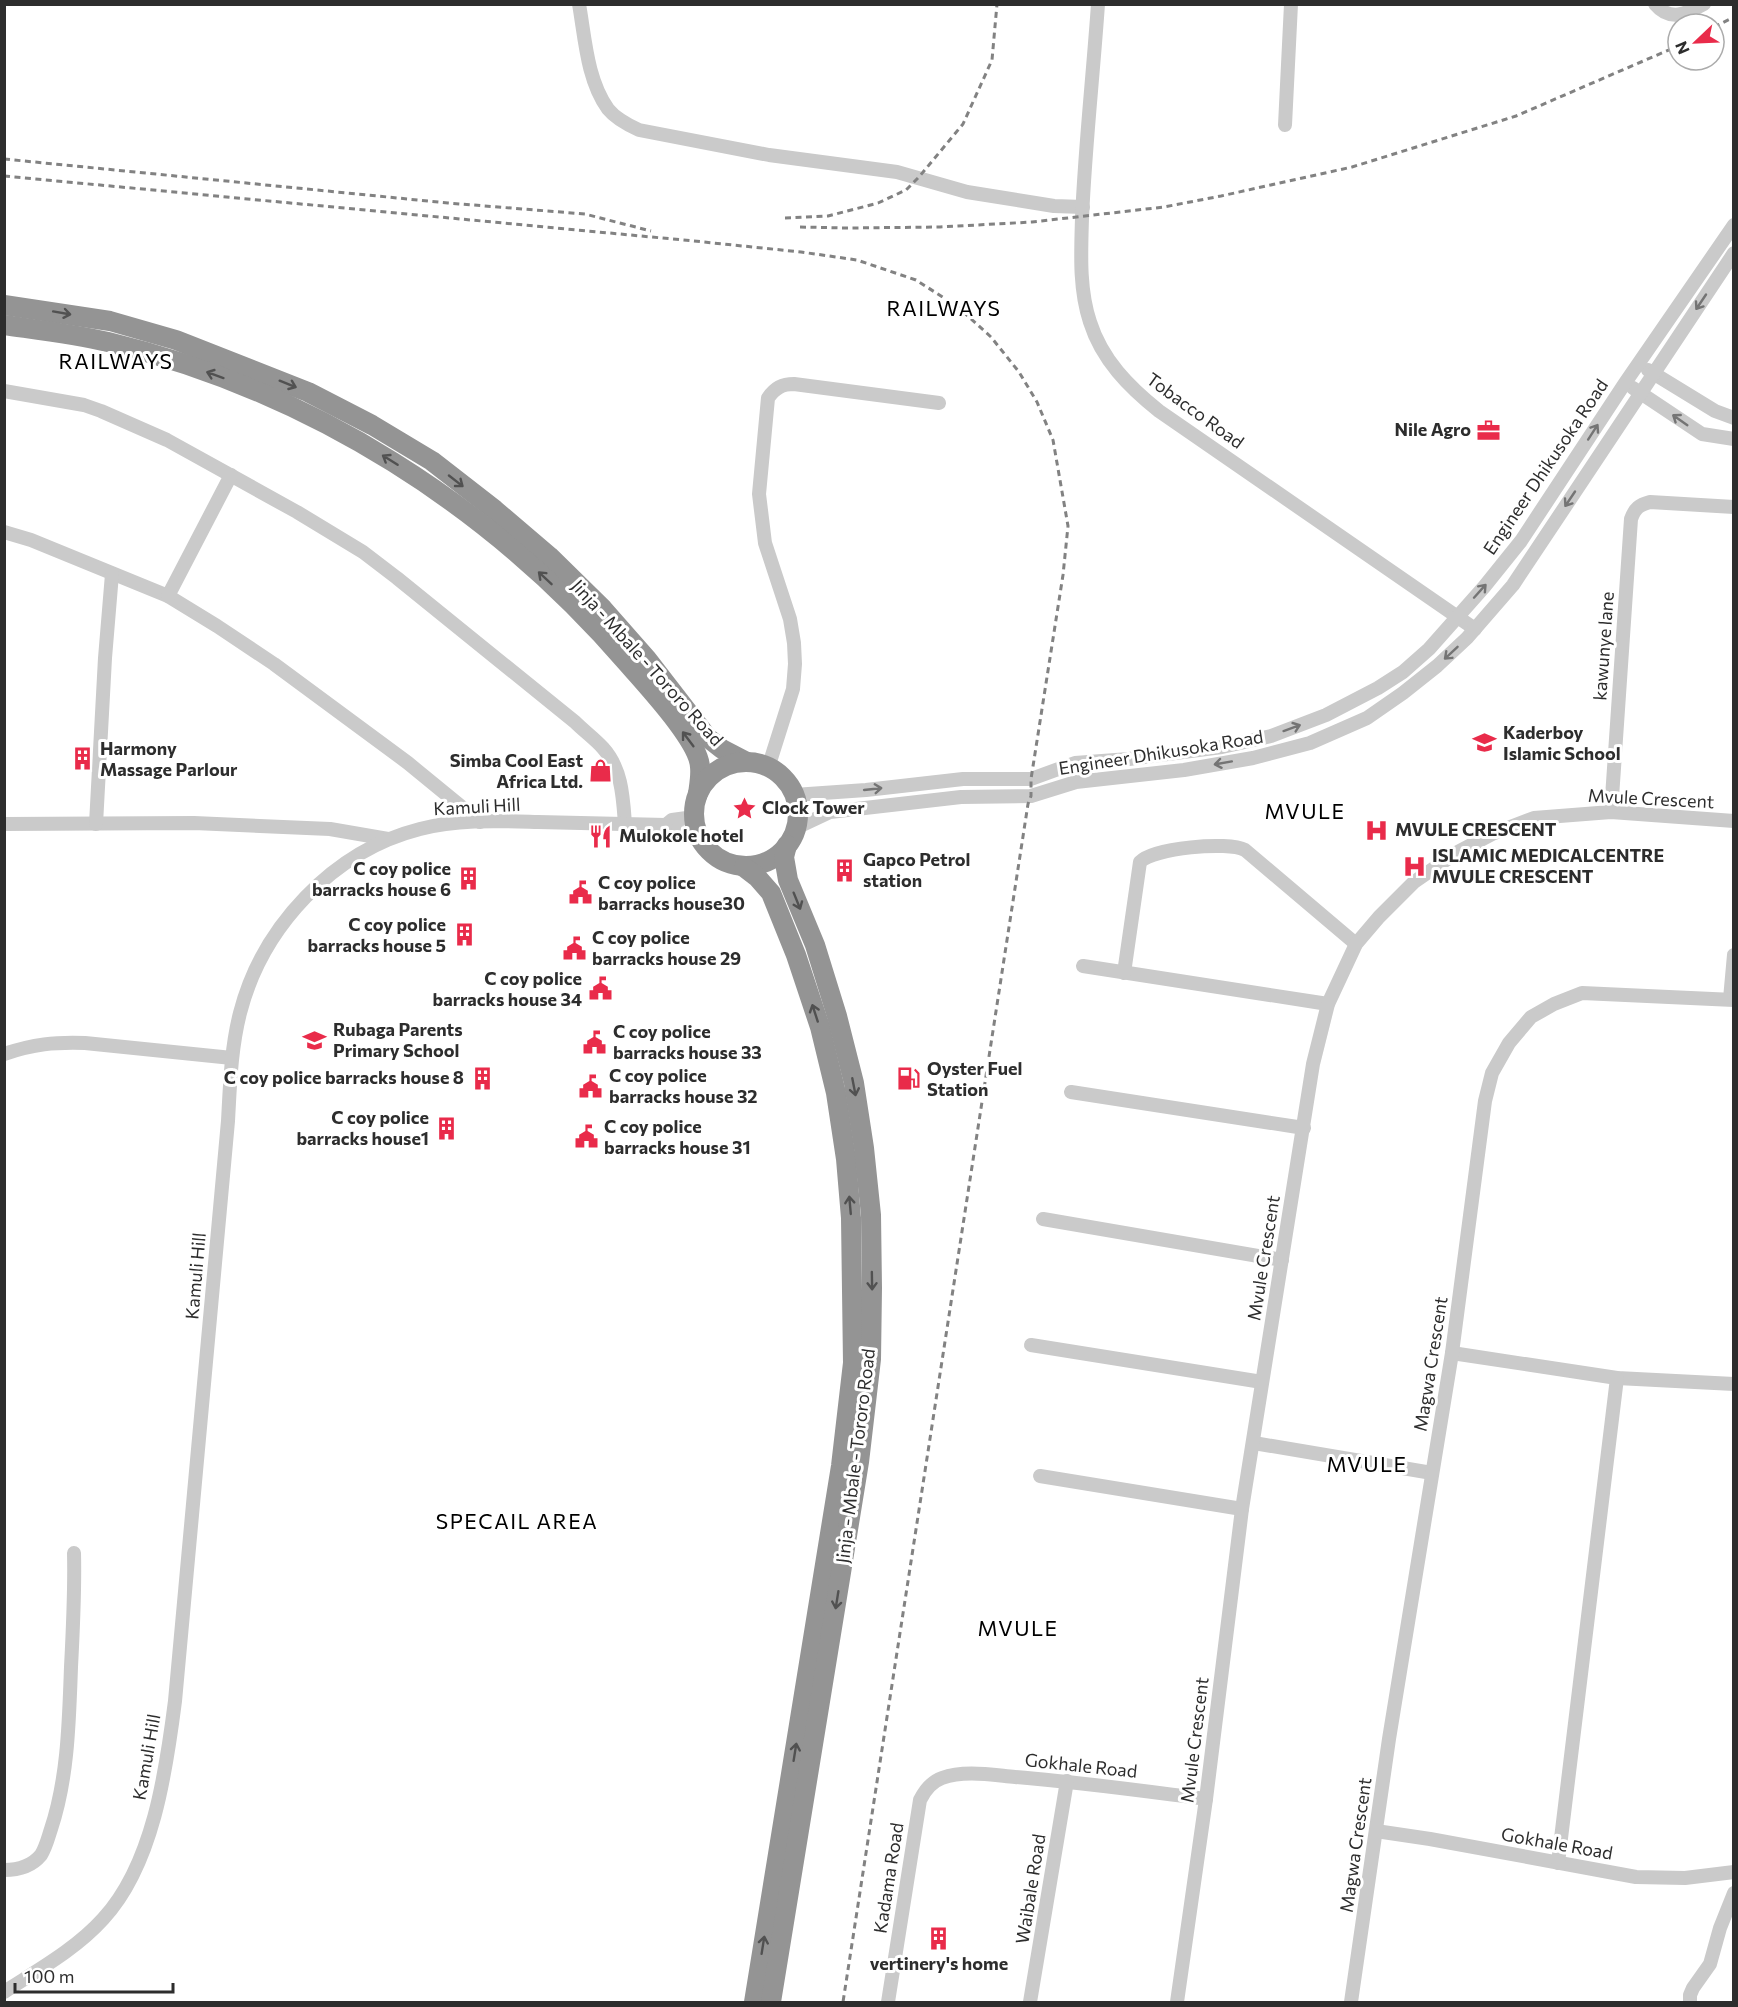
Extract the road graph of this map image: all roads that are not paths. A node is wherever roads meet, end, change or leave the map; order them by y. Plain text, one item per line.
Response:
1 (579, 4) edge
2 (1098, 4) edge
3 (1291, 4) edge
4 (1655, 4) edge
5 (1704, 4) edge
6 (1285, 125) dead end
7 (1083, 207) junction
8 (1734, 225) edge
9 (1734, 254) edge
10 (4, 305) edge
11 (4, 325) edge
12 (1638, 365) junction
13 (1654, 372) junction
14 (1624, 383) junction
15 (4, 391) edge
16 (1640, 393) junction
17 (939, 403) dead end
18 (1734, 418) edge
19 (1734, 439) edge
20 (231, 475) junction
21 (1734, 507) edge
22 (4, 532) edge
23 (112, 574) junction
24 (168, 596) junction
25 (1456, 617) junction
26 (1475, 629) junction
27 (747, 762) junction
28 (768, 768) junction
29 (698, 794) junction
30 (794, 795) junction
31 (1611, 812) junction
32 (694, 817) junction
33 (1734, 821) edge
34 (480, 822) junction
35 (4, 824) edge
36 (96, 824) junction
37 (625, 824) junction
38 (666, 825) junction
39 (792, 837) junction
40 (388, 839) junction
41 (702, 842) junction
42 (744, 867) junction
43 (1356, 944) junction
44 (1734, 955) edge
45 (1083, 966) dead end
46 (1124, 973) junction
47 (1732, 999) edge
48 (1328, 1004) junction
49 (4, 1054) edge
50 (232, 1058) junction
51 (1071, 1092) dead end
52 (1304, 1128) junction
53 (1044, 1219) dead end
54 (1282, 1260) junction
55 (1031, 1345) dead end
56 (1452, 1353) junction
57 (1617, 1378) junction
58 (1262, 1382) junction
59 (1734, 1384) edge
60 (1254, 1443) junction
61 (1432, 1473) junction
62 (1040, 1476) dead end
63 (1242, 1509) junction
64 (74, 1553) dead end
65 (951, 1776) joint
66 (1067, 1781) junction
67 (1206, 1799) junction
68 (1376, 1831) junction
69 (1557, 1863) junction
70 (4, 1869) edge
71 (1734, 1872) edge
72 (1734, 1893) edge
73 (4, 1992) edge
74 (754, 2002) edge
75 (771, 2002) edge
76 (888, 2002) edge
77 (1030, 2002) edge
78 (1177, 2002) edge
79 (1351, 2002) edge
80 (1690, 2002) edge

1 - 7 street
2 - 7 street, Tobacco Road
3 - 6 street
4 - 5 street
7 - 25 street, Tobacco Road
8 - 12 street, Engineer Dhikusoka Road
9 -> 13 street, Engineer Dhikusoka Road
10 -> 27 highway, Jinja - Mbale - Tororo Road
29 -> 11 highway, Jinja - Mbale - Tororo Road
12 - 13 street
12 - 14 street, Engineer Dhikusoka Road
13 - 16 street, Engineer Dhikusoka Road
13 - 18 street
14 - 16 street
25 -> 14 street, Engineer Dhikusoka Road
15 - 20 street
19 -> 16 street
16 -> 26 street, Engineer Dhikusoka Road
17 - 28 street
20 - 24 street
20 - 37 street
21 - 31 street, kawunye lane
22 - 23 street
23 - 24 street
23 - 36 street
24 - 34 street
25 - 26 street, Tobacco Road
30 -> 25 street, Engineer Dhikusoka Road
26 -> 39 street, Engineer Dhikusoka Road
27 - 28 highway
27 - 29 highway
28 - 30 highway
29 - 32 highway
30 - 39 highway
31 - 33 street, Mvule Crescent
31 - 43 street, Mvule Crescent
32 - 38 street, Kamuli Hill
32 - 41 highway
34 - 37 street, Kamuli Hill
34 - 40 street, Kamuli Hill
35 - 36 street
36 - 40 street
37 - 38 street, Kamuli Hill
38 - 41 street, Kamuli Hill
39 - 42 highway
39 -> 75 highway, Jinja - Mbale - Tororo Road
40 - 50 street, Kamuli Hill
41 - 42 highway
74 -> 42 highway, Jinja - Mbale - Tororo Road
43 - 46 street
43 - 48 street, Mvule Crescent
44 - 47 street
45 - 46 street
46 - 48 street
47 - 56 street, Magwa Crescent
48 - 52 street, Mvule Crescent
49 - 50 street
50 - 73 street, Kamuli Hill
51 - 52 street
52 - 54 street, Mvule Crescent
53 - 54 street
54 - 58 street, Mvule Crescent
55 - 58 street
56 - 57 street
56 - 61 street, Magwa Crescent
57 - 59 street
57 - 69 street
58 - 60 street, Mvule Crescent
60 - 61 street
60 - 63 street, Mvule Crescent
61 - 68 street, Magwa Crescent
62 - 63 street
63 - 67 street, Mvule Crescent
64 - 70 street
65 - 66 street, Gokhale Road
65 - 76 street, Kadama Road
66 - 67 street, Gokhale Road
66 - 77 street, Waibale Road
67 - 78 street, Mvule Crescent
68 - 69 street, Gokhale Road
68 - 79 street, Magwa Crescent
69 - 71 street, Gokhale Road
72 - 80 street

